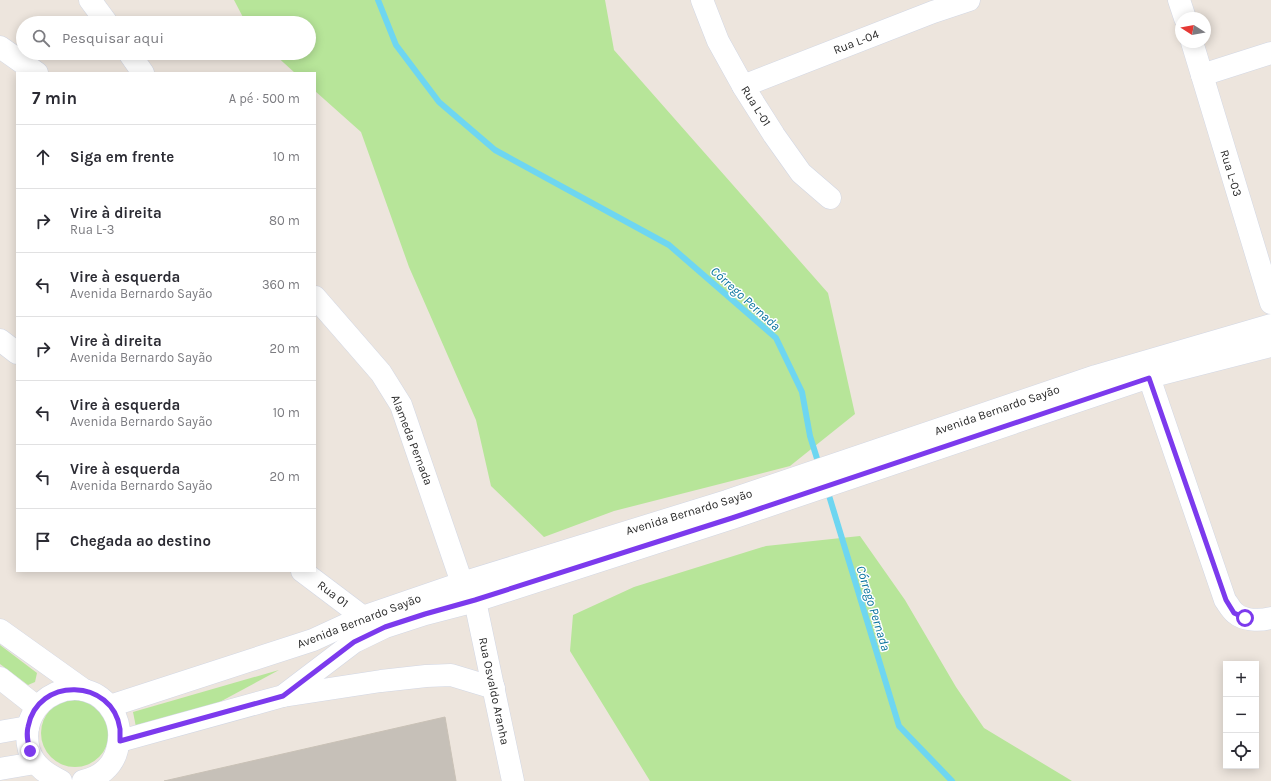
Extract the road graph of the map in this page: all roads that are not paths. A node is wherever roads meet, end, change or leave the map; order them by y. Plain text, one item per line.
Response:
1 (90, 0) edge
2 (702, 0) edge
3 (969, 0) edge
4 (1179, 0) edge
5 (1183, 12) edge
6 (102, 16) edge
7 (0, 47) edge
8 (1194, 48) edge
9 (1271, 53) edge
10 (16, 58) edge
11 (18, 60) edge
12 (134, 60) edge
13 (36, 72) edge
14 (142, 72) edge
15 (1202, 75) junction
16 (743, 86) junction
17 (830, 198) dead end
18 (316, 298) edge
19 (1271, 304) edge
20 (1271, 324) edge
21 (0, 340) edge
22 (1271, 346) edge
23 (16, 352) edge
24 (1149, 378) junction
25 (850, 469) junction
26 (729, 509) junction
27 (303, 572) edge
28 (462, 583) junction
29 (475, 600) junction
30 (363, 617) junction
31 (1271, 618) edge
32 (0, 630) edge
33 (0, 678) edge
34 (494, 688) junction
35 (84, 690) junction
36 (283, 696) junction
37 (37, 706) junction
38 (110, 706) junction
39 (28, 727) junction
40 (0, 732) edge
41 (120, 741) junction
42 (35, 763) junction
43 (0, 769) edge
44 (61, 781) edge
45 (83, 781) edge
46 (513, 781) edge

1 - 6 main road
2 - 16 main road, Rua L-01
3 - 16 main road, Rua L-04
4 - 5 main road
7 - 10 main road
8 - 15 main road, Rua L-03
9 - 15 main road
11 - 13 main road
12 - 14 main road
15 - 19 main road, Rua L-03
16 - 17 main road, Rua L-01
18 - 28 main road, Alameda Pernada
20 - 25 main road, Avenida Bernardo Sayão
21 - 23 main road
22 - 24 main road, Avenida Bernardo Sayão
24 - 25 main road, Avenida Bernardo Sayão
24 - 31 main road
25 - 26 main road, Avenida Bernardo Sayão
26 - 28 main road, Avenida Bernardo Sayão
26 - 29 main road, Avenida Bernardo Sayão
27 - 30 main road, Rua 01
28 - 30 main road, Avenida Bernardo Sayão
29 - 34 main road, Rua Osvaldo Aranha
29 - 36 main road, Avenida Bernardo Sayão
30 - 38 main road, Avenida Bernardo Sayão
32 - 35 main road
33 - 37 main road
34 - 36 main road
34 - 46 main road, Rua Osvaldo Aranha
35 - 37 main road
35 - 38 main road
36 - 41 main road, Avenida Bernardo Sayão
37 - 39 main road
38 - 41 main road
39 - 40 main road
39 - 42 main road
41 - 45 main road
42 - 43 main road
42 - 44 main road

